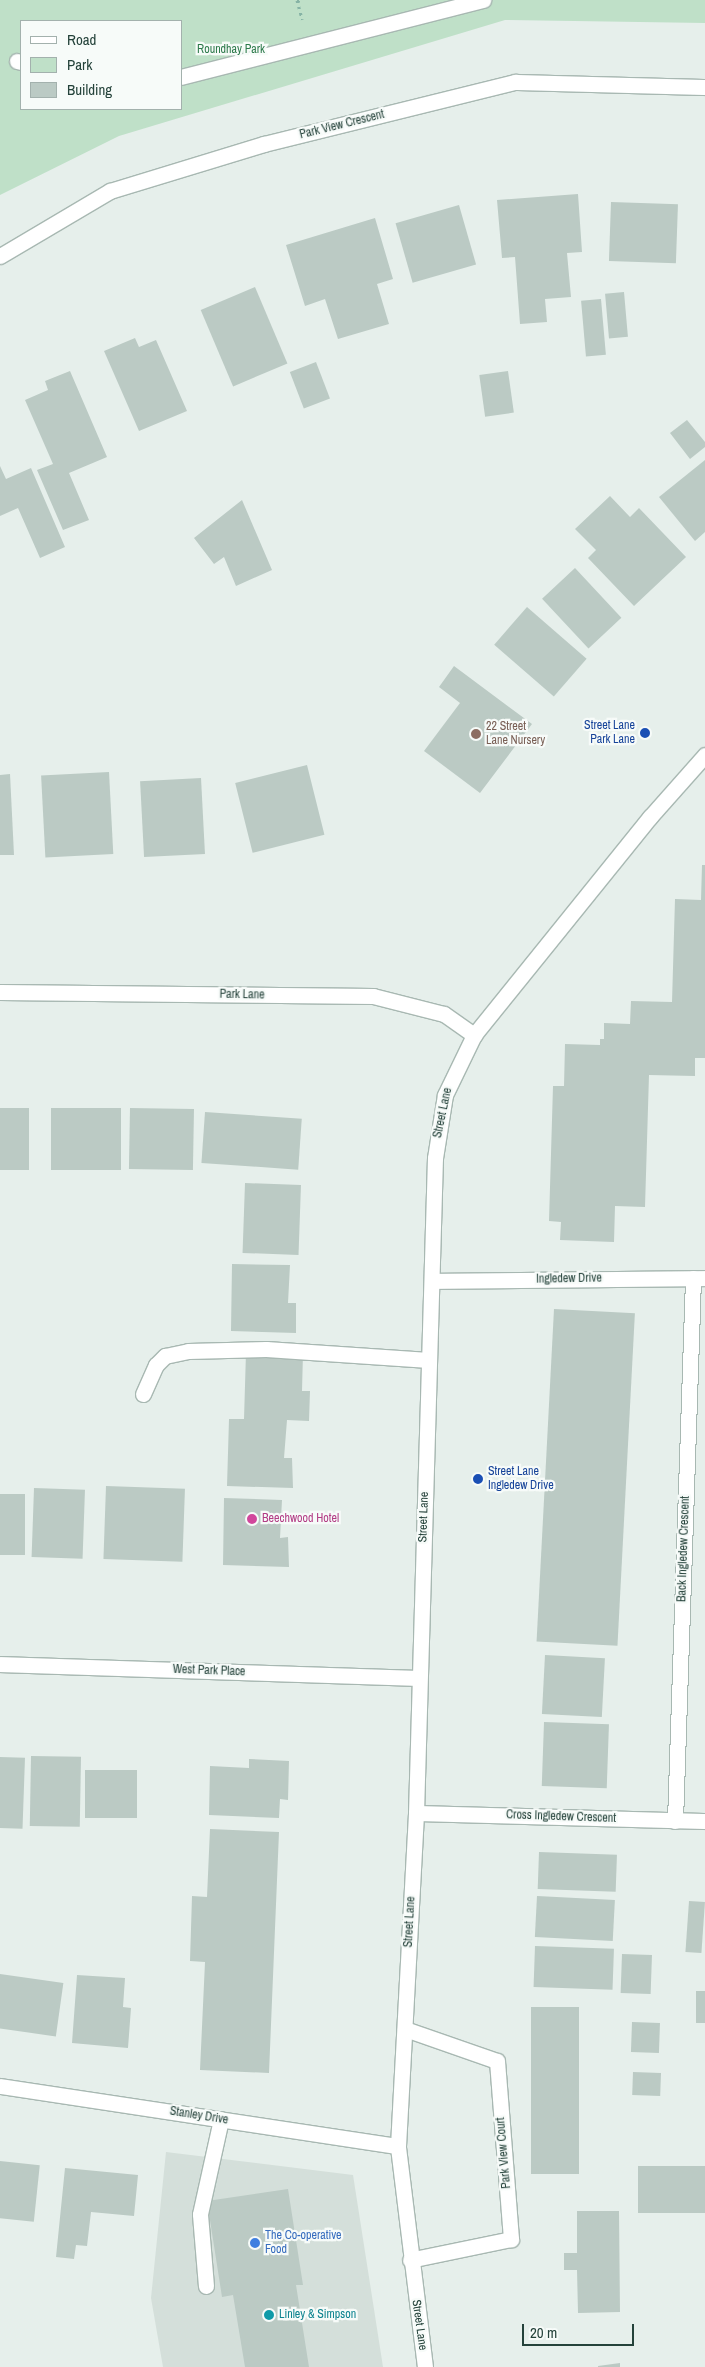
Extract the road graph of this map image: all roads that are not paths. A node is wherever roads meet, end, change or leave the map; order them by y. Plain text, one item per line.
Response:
1 (483, 0) edge
2 (182, 77) edge
3 (705, 87) edge
4 (0, 256) edge
5 (705, 755) edge
6 (0, 992) edge
7 (474, 1036) junction
8 (699, 1278) edge
9 (432, 1281) junction
10 (429, 1360) junction
11 (143, 1394) dead end
12 (0, 1664) edge
13 (419, 1678) junction
14 (416, 1813) junction
15 (675, 1821) junction
16 (705, 1821) edge
17 (404, 2029) junction
18 (0, 2086) edge
19 (221, 2119) junction
20 (398, 2146) junction
21 (410, 2260) junction
22 (206, 2286) dead end
23 (425, 2367) edge

1 - 2 street
3 - 4 street, Park View Crescent
5 - 7 street, Street Lane
6 - 7 street, Park Lane
7 - 9 street, Street Lane
8 - 9 street, Ingledew Drive
8 - 15 street, Back Ingledew Crescent
9 - 10 street, Street Lane
10 - 11 street
10 - 13 street, Street Lane
12 - 13 street, West Park Place
13 - 14 street, Street Lane
14 - 15 street, Cross Ingledew Crescent
14 - 17 street, Street Lane
15 - 16 street, Cross Ingledew Crescent
17 - 20 street, Street Lane
17 - 21 street, Park View Court
18 - 19 street, Stanley Drive
19 - 20 street, Stanley Drive
19 - 22 street
20 - 21 street, Street Lane
21 - 23 street, Street Lane

